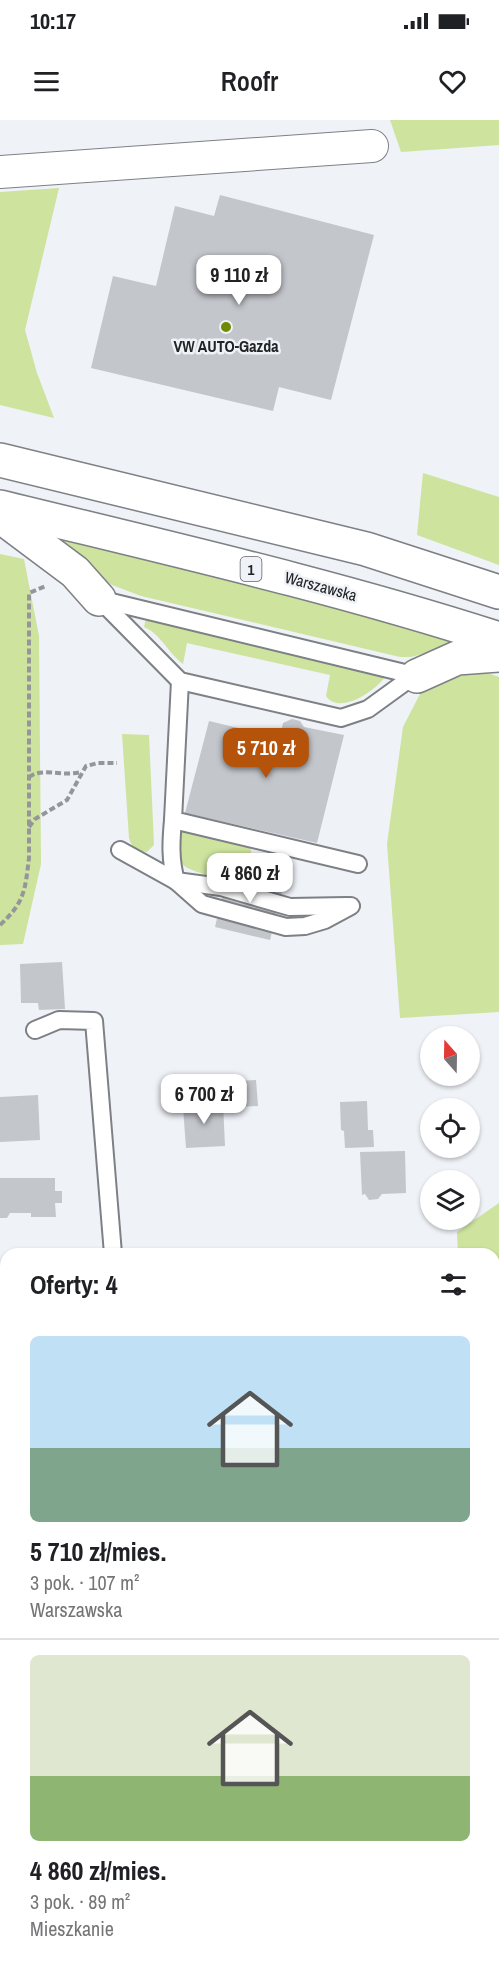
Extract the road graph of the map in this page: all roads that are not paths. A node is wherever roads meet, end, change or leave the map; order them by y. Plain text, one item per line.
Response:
1 (372, 146) dead end
2 (0, 172) edge
3 (0, 460) edge
4 (0, 507) edge
5 (0, 516) edge
6 (499, 592) edge
7 (99, 599) junction
8 (499, 639) edge
9 (499, 655) edge
10 (417, 676) junction
11 (180, 681) junction
12 (173, 820) junction
13 (120, 850) dead end
14 (358, 864) dead end
15 (176, 881) junction
16 (351, 906) dead end
17 (35, 1030) dead end
18 (113, 1248) edge

1 - 2 street
3 - 6 main road
4 - 8 main road, Warszawska / 1
5 - 7 main road
7 - 10 lane
7 - 11 lane
9 - 10 main road
10 - 11 lane
11 - 12 lane
12 - 14 lane
12 - 15 lane
13 - 15 lane
15 - 16 lane
17 - 18 lane

